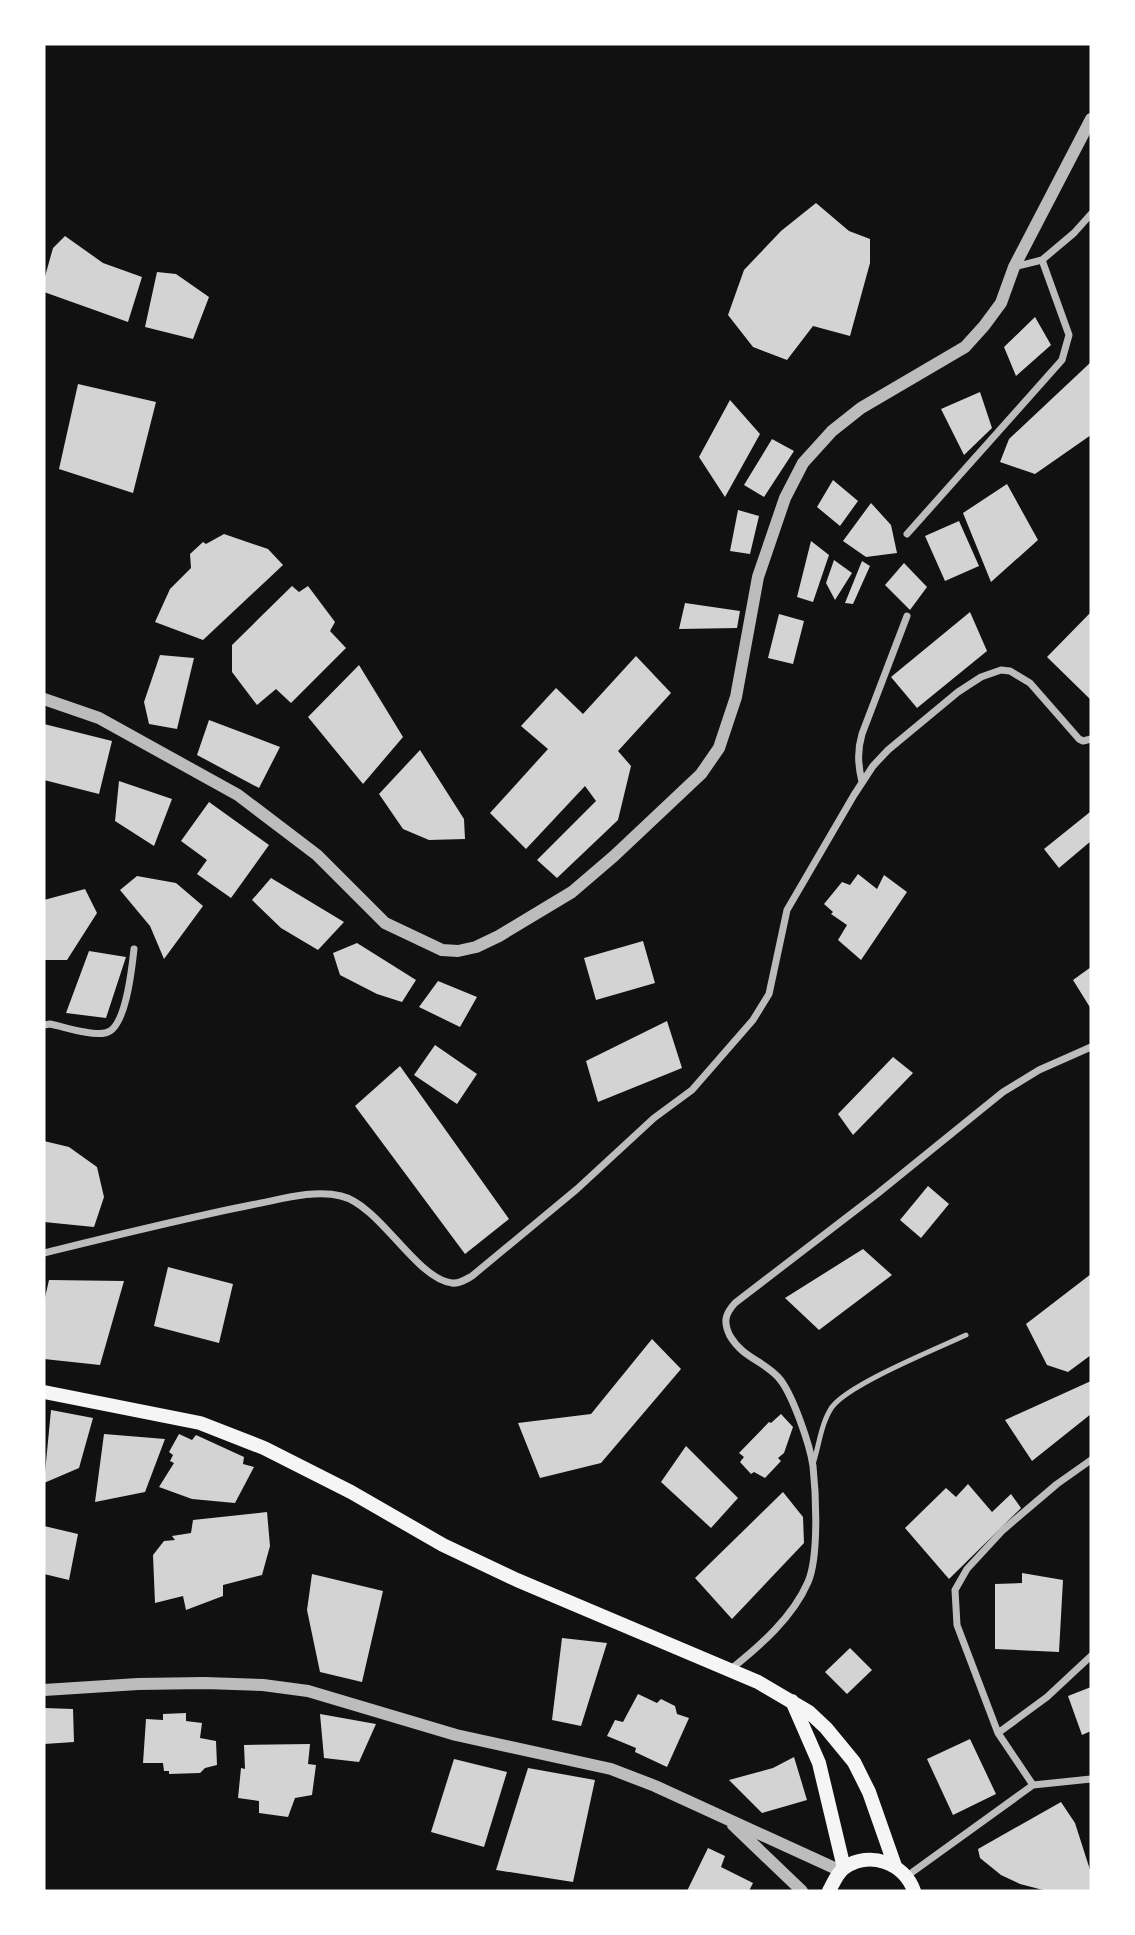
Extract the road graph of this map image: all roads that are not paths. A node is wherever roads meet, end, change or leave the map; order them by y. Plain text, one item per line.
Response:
1 (1091, 119) edge
2 (1091, 214) edge
3 (1042, 260) junction
4 (1014, 267) junction
5 (907, 534) dead end
6 (907, 616) dead end
7 (44, 699) edge
8 (1091, 739) edge
9 (862, 782) junction
10 (134, 949) dead end
11 (44, 1025) edge
12 (1091, 1046) edge
13 (44, 1253) edge
14 (966, 1335) dead end
15 (44, 1392) edge
16 (1091, 1460) edge
17 (813, 1464) junction
18 (1091, 1656) edge
19 (731, 1669) junction
20 (44, 1690) edge
21 (791, 1700) junction
22 (998, 1733) junction
23 (1091, 1779) edge
24 (1033, 1785) junction
25 (725, 1817) junction
26 (843, 1869) junction
27 (909, 1883) edge
28 (802, 1891) edge
29 (829, 1891) edge

1 - 4 street
2 - 3 street
3 - 4 street
3 - 5 street
4 - 7 street
6 - 9 street
8 - 9 street
9 - 13 street
10 - 11 street
12 - 17 street
14 - 17 lane
15 - 19 main road
16 - 22 street
17 - 19 street
18 - 22 street
19 - 21 main road
20 - 25 street
21 - 26 main road
21 - 27 main road
22 - 24 street
23 - 24 street
24 - 27 street
25 - 26 street
25 - 28 street
26 - 27 main road
26 - 29 main road

